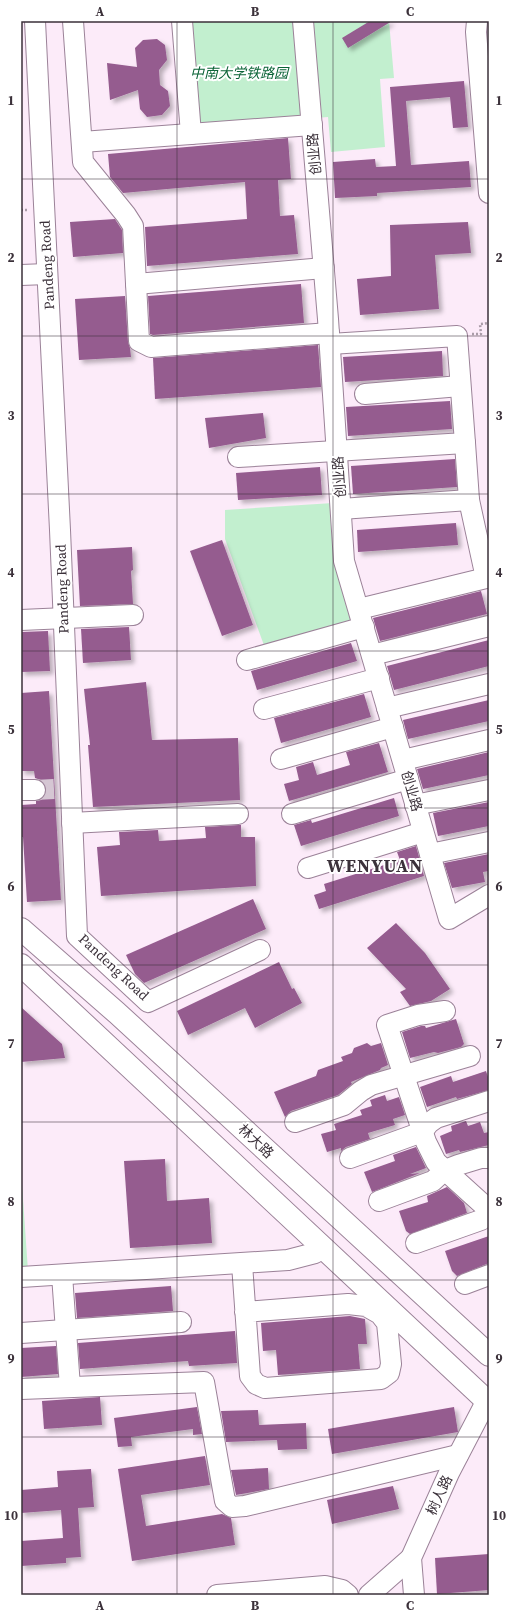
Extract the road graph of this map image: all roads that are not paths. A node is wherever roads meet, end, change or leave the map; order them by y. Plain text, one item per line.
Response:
1 (35, 21) edge
2 (73, 21) edge
3 (182, 21) edge
4 (303, 21) edge
5 (477, 21) edge
6 (312, 125) junction
7 (191, 134) junction
8 (82, 142) junction
9 (489, 193) edge
10 (324, 268) junction
11 (47, 274) junction
12 (21, 275) edge
13 (136, 284) junction
14 (329, 338) junction
15 (460, 386) junction
16 (365, 394) dead end
17 (465, 443) junction
18 (337, 452) junction
19 (238, 457) dead end
20 (468, 500) junction
21 (341, 509) junction
22 (487, 586) edge
23 (133, 615) dead end
24 (64, 618) junction
25 (362, 618) junction
26 (21, 620) edge
27 (489, 626) edge
28 (372, 655) junction
29 (247, 660) dead end
30 (379, 678) junction
31 (489, 684) edge
32 (387, 708) junction
33 (264, 710) dead end
34 (393, 727) junction
35 (489, 740) edge
36 (281, 758) dead end
37 (402, 760) junction
38 (408, 779) junction
39 (45, 789) edge
40 (489, 790) edge
41 (415, 805) junction
42 (238, 814) dead end
43 (292, 814) dead end
44 (72, 823) junction
45 (423, 832) junction
46 (489, 842) edge
47 (430, 854) junction
48 (308, 868) dead end
49 (489, 895) edge
50 (21, 929) edge
51 (260, 950) dead end
52 (21, 965) edge
53 (445, 1011) dead end
54 (470, 1056) dead end
55 (403, 1074) junction
56 (489, 1101) edge
57 (295, 1122) dead end
58 (422, 1132) junction
59 (350, 1158) dead end
60 (489, 1158) edge
61 (445, 1170) junction
62 (379, 1201) dead end
63 (489, 1210) edge
64 (416, 1243) dead end
65 (323, 1247) junction
66 (242, 1264) junction
67 (62, 1275) junction
68 (489, 1275) edge
69 (21, 1277) edge
70 (465, 1284) dead end
71 (245, 1312) junction
72 (181, 1322) dead end
73 (66, 1330) junction
74 (21, 1333) edge
75 (489, 1355) edge
76 (70, 1387) junction
77 (21, 1389) edge
78 (488, 1402) edge
79 (458, 1455) junction
80 (411, 1558) junction
81 (217, 1595) edge
82 (348, 1595) edge
83 (369, 1595) edge
84 (414, 1595) edge

1 - 11 street, Pandeng Road
2 - 8 street
3 - 7 street
4 - 6 street, 创业路
5 - 9 street
6 - 7 street
6 - 10 street, 创业路
7 - 8 street
8 - 13 street
10 - 13 street
10 - 14 street, 创业路
11 - 12 street
11 - 24 street, Pandeng Road
13 - 14 street
14 - 15 street
14 - 18 street, 创业路
15 - 16 street
15 - 17 street
17 - 18 street
17 - 20 street
18 - 19 street
18 - 21 street, 创业路
20 - 21 street
20 - 22 street
21 - 25 street, 创业路
22 - 25 street
23 - 24 street
24 - 26 street
24 - 39 street, Pandeng Road
25 - 28 street, 创业路
25 - 29 street
27 - 28 street
28 - 30 street, 创业路
30 - 32 street, 创业路
30 - 33 street
31 - 32 street
32 - 34 street, 创业路
34 - 36 street
34 - 37 street, 创业路
35 - 37 street
37 - 38 street, 创业路
38 - 41 street, 创业路
38 - 43 street
39 - 44 street, Pandeng Road
40 - 41 street
41 - 45 street, 创业路
42 - 44 street
44 - 51 street, Pandeng Road
45 - 47 street, 创业路
45 - 48 street
46 - 47 street
47 - 49 street, 创业路
50 - 75 main road, 林大路
52 - 65 main road
53 - 55 street
54 - 55 street
55 - 57 street
55 - 58 street
56 - 58 street
58 - 59 street
58 - 61 street
60 - 61 street
61 - 62 street
61 - 63 street
63 - 64 street
65 - 66 street
65 - 78 main road
66 - 67 street
66 - 71 street
67 - 69 street
67 - 73 street
68 - 70 street
71 - 71 street
72 - 73 street
73 - 74 street
73 - 76 street
76 - 77 street
76 - 79 street
78 - 79 street, 树人路
79 - 80 street, 树人路
80 - 83 street
80 - 84 street, 树人路
81 - 82 street

